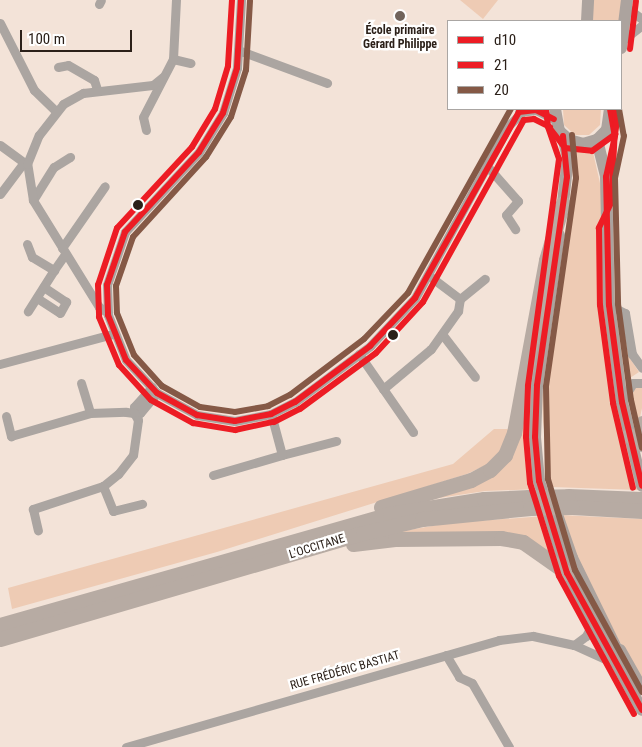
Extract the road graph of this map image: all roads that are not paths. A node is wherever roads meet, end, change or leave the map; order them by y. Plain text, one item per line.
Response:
1 (176, 0) edge
2 (241, 0) edge
3 (588, 0) edge
4 (626, 4) edge
5 (642, 19) edge
6 (587, 20) edge
7 (0, 22) edge
8 (642, 26) edge
9 (622, 44) edge
10 (238, 50) junction
11 (174, 59) junction
12 (190, 63) dead end
13 (58, 67) dead end
14 (163, 78) junction
15 (327, 82) dead end
16 (97, 89) junction
17 (55, 110) junction
18 (522, 110) edge
19 (610, 110) edge
20 (555, 114) edge
21 (146, 130) dead end
22 (563, 136) junction
23 (597, 140) junction
24 (0, 145) edge
25 (70, 157) dead end
26 (25, 164) junction
27 (487, 166) junction
28 (105, 186) dead end
29 (0, 194) edge
30 (32, 200) junction
31 (563, 203) junction
32 (515, 229) dead end
33 (26, 244) dead end
34 (64, 251) junction
35 (54, 270) junction
36 (430, 276) junction
37 (485, 279) dead end
38 (44, 287) junction
39 (37, 298) junction
40 (460, 299) junction
41 (609, 305) junction
42 (28, 310) dead end
43 (108, 313) junction
44 (113, 334) junction
45 (442, 334) junction
46 (359, 354) junction
47 (0, 364) edge
48 (642, 368) edge
49 (475, 377) dead end
50 (81, 383) dead end
51 (642, 383) edge
52 (537, 386) junction
53 (383, 389) junction
54 (155, 390) junction
55 (622, 402) junction
56 (90, 413) junction
57 (134, 413) junction
58 (271, 414) junction
59 (6, 416) dead end
60 (642, 423) edge
61 (413, 432) dead end
62 (635, 437) edge
63 (336, 440) dead end
64 (642, 444) edge
65 (282, 455) junction
66 (213, 474) dead end
67 (103, 486) junction
68 (642, 486) edge
69 (142, 504) dead end
70 (637, 504) edge
71 (38, 530) dead end
72 (304, 544) junction
73 (567, 573) junction
74 (596, 619) junction
75 (0, 625) edge
76 (0, 639) edge
77 (574, 645) junction
78 (446, 655) junction
79 (616, 664) junction
80 (642, 689) edge
81 (642, 701) edge
82 (642, 710) edge
83 (126, 747) edge
84 (509, 747) edge

1 - 11 street
2 - 10 street
3 - 6 main road
4 - 5 street
4 - 9 main road
7 - 17 street
8 - 9 street
10 - 15 street
10 - 43 street
11 - 12 street
11 - 14 street
13 - 16 street
14 - 16 street
14 - 21 street
16 - 17 street
17 - 26 street
18 - 20 street
18 - 27 street
19 - 23 main road
20 - 22 main road
22 - 23 main road
22 - 31 main road
23 - 41 main road
24 - 26 street
25 - 30 street
26 - 29 street
26 - 30 street
27 - 32 street
27 - 36 street
28 - 34 street
30 - 34 street
31 - 52 main road
31 - 72 highway
33 - 35 street
34 - 35 street
34 - 43 street
35 - 38 street
36 - 40 street
36 - 46 street
37 - 40 street
38 - 39 street
38 - 39 street
39 - 42 street
40 - 45 street
41 - 48 street
41 - 55 main road
43 - 44 street
44 - 47 street
44 - 54 street
45 - 49 street
45 - 53 street
46 - 53 street
46 - 58 street
50 - 56 street
51 - 55 street
52 - 73 main road
52 - 74 main road
53 - 61 street
54 - 57 street
54 - 58 street
55 - 62 main road
56 - 57 street
56 - 59 street
57 - 67 street
58 - 65 street
60 - 62 highway
62 - 64 highway
62 - 68 main road
63 - 65 street
65 - 66 street
67 - 69 street
67 - 71 street
70 - 72 highway, L'OCCITANE, bridge
72 - 73 highway
72 - 75 highway, L'OCCITANE
72 - 76 highway, L'OCCITANE
73 - 74 main road
74 - 77 street
74 - 79 main road
74 - 80 main road
74 - 81 main road
77 - 78 street, RUE FRÉDÉRIC BASTIAT
77 - 79 street, RUE FRÉDÉRIC BASTIAT
78 - 83 street, RUE FRÉDÉRIC BASTIAT
78 - 84 street
79 - 82 main road

